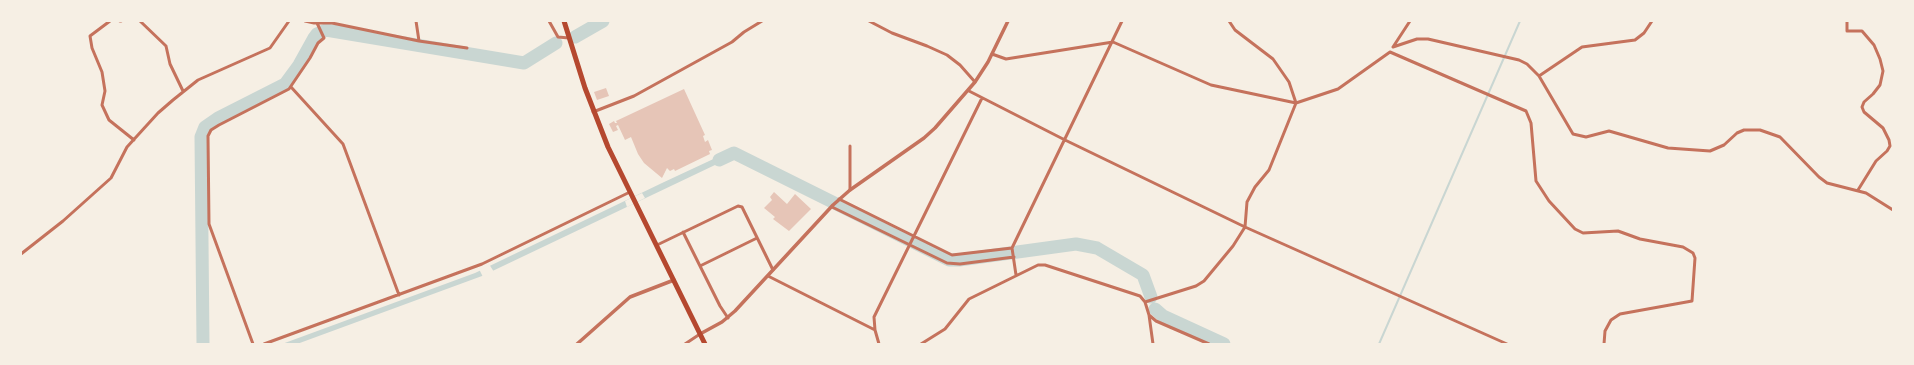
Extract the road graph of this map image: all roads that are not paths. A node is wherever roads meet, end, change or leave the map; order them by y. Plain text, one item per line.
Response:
1 (110, 21) edge
2 (140, 21) edge
3 (289, 21) edge
4 (305, 21) edge
5 (416, 21) edge
6 (549, 21) edge
7 (564, 21) edge
8 (762, 21) edge
9 (869, 21) edge
10 (1008, 21) edge
11 (1122, 21) edge
12 (1229, 21) edge
13 (1410, 21) edge
14 (1652, 21) edge
15 (1847, 21) edge
16 (317, 23) junction
17 (569, 38) junction
18 (419, 41) junction
19 (1113, 42) junction
20 (1394, 47) junction
21 (467, 48) dead end
22 (1390, 52) junction
23 (992, 54) junction
24 (1539, 76) junction
25 (975, 82) junction
26 (291, 86) junction
27 (182, 91) junction
28 (969, 91) junction
29 (982, 98) junction
30 (1296, 103) junction
31 (593, 112) junction
32 (134, 140) junction
33 (1065, 140) junction
34 (850, 146) dead end
35 (850, 190) junction
36 (1858, 190) junction
37 (631, 193) junction
38 (838, 200) junction
39 (833, 206) junction
40 (1893, 210) edge
41 (1245, 227) junction
42 (683, 232) junction
43 (913, 237) junction
44 (757, 238) junction
45 (910, 244) junction
46 (657, 245) junction
47 (1012, 249) junction
48 (21, 254) edge
49 (1014, 257) junction
50 (700, 266) junction
51 (773, 270) junction
52 (1016, 275) junction
53 (768, 276) junction
54 (674, 280) junction
55 (399, 295) junction
56 (1145, 302) junction
57 (1149, 315) junction
58 (728, 318) junction
59 (875, 330) junction
60 (700, 334) junction
61 (253, 344) edge
62 (264, 344) edge
63 (577, 344) edge
64 (685, 344) edge
65 (705, 344) edge
66 (878, 344) edge
67 (921, 344) edge
68 (1153, 344) edge
69 (1208, 344) edge
70 (1507, 344) edge
71 (1604, 344) edge

1 - 32 street
2 - 27 street
3 - 27 street
4 - 16 street
5 - 18 street
6 - 17 street
7 - 17 highway
8 - 31 street
9 - 25 street
10 - 23 street
11 - 19 street
12 - 30 street
13 - 20 street
14 - 24 street
15 - 36 street
16 - 18 street
16 - 26 street
17 - 31 highway
18 - 21 street
19 - 23 street
19 - 30 street
19 - 33 street
20 - 22 street
20 - 24 street
22 - 30 street
22 - 71 street
23 - 25 street
24 - 36 street
25 - 28 street
26 - 55 street
26 - 61 street
27 - 32 street
28 - 29 street
28 - 35 street
29 - 33 street
29 - 43 street
30 - 41 street
31 - 37 highway
32 - 48 street
33 - 41 street
33 - 47 street
34 - 35 street
35 - 38 street
36 - 40 street
37 - 46 highway
37 - 55 street
38 - 39 street
38 - 43 street
39 - 45 street
39 - 51 street
41 - 56 street
41 - 70 street
42 - 44 street
42 - 46 street
42 - 50 street
43 - 45 street
43 - 47 street
44 - 50 street
44 - 51 street
45 - 49 street
45 - 59 street
46 - 54 highway
47 - 49 street
49 - 52 street
50 - 58 street
51 - 53 street
52 - 56 street
52 - 67 street
53 - 58 street
53 - 59 street
54 - 60 highway
54 - 63 street
55 - 62 street
56 - 57 street
57 - 68 street
57 - 69 street
58 - 60 street
59 - 66 street
60 - 64 street
60 - 65 highway

